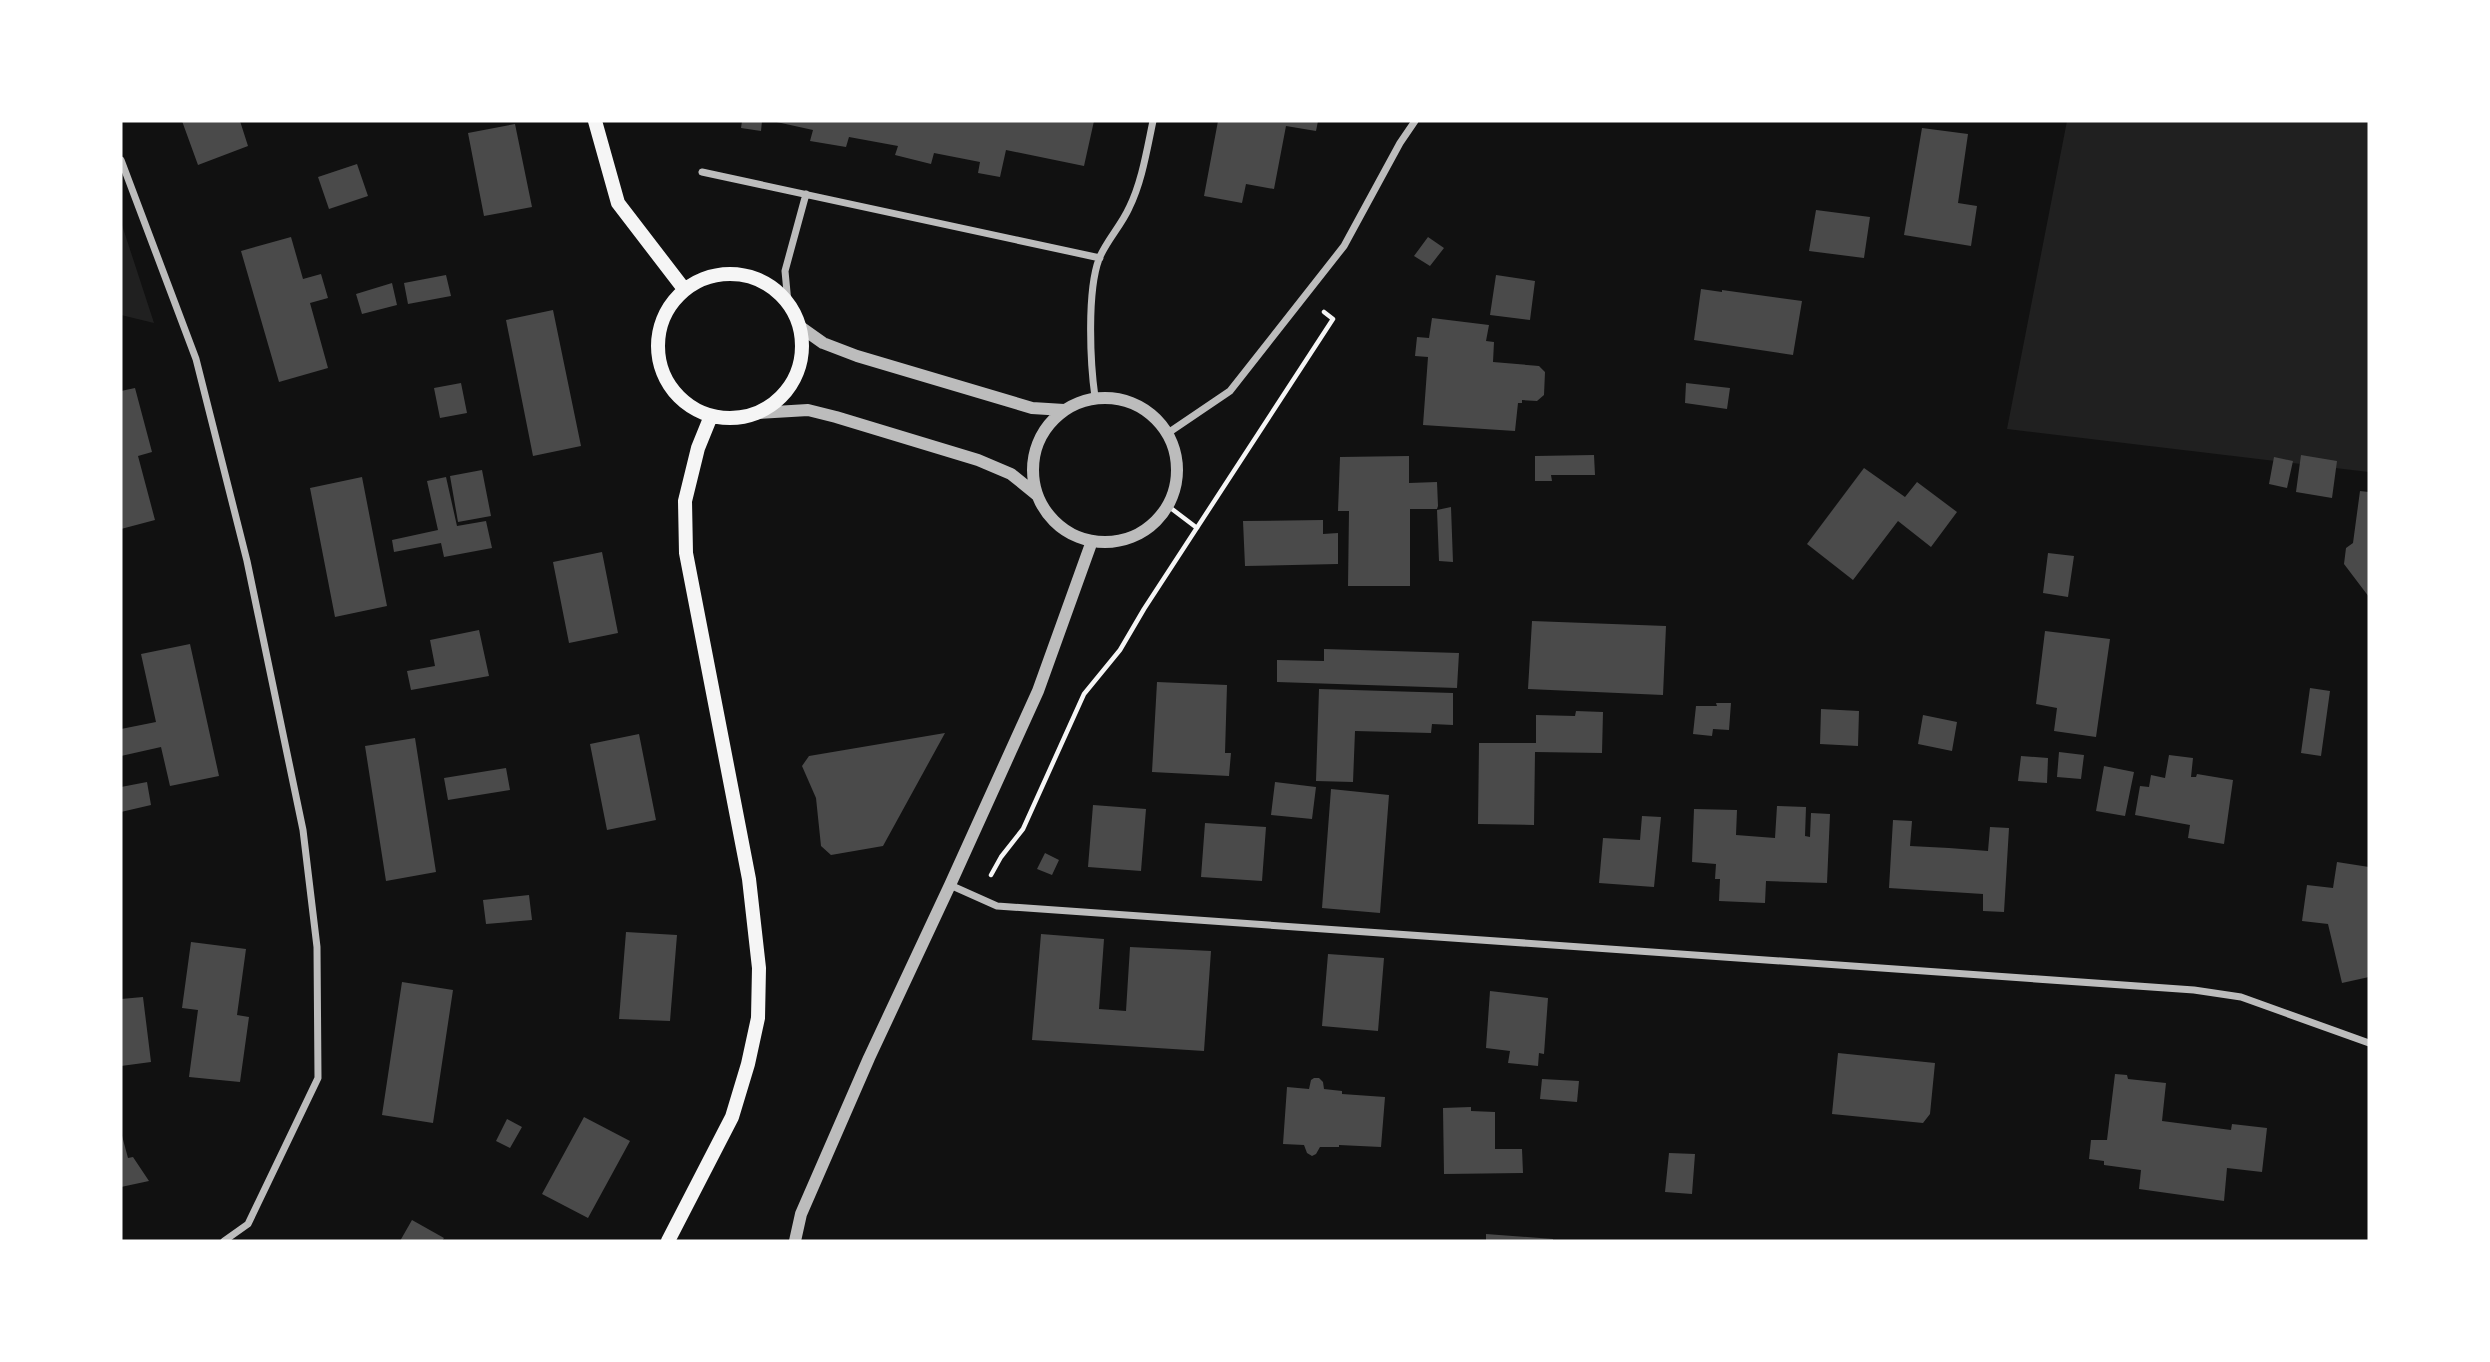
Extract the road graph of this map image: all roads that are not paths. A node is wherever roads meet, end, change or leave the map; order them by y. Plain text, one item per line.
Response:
1 (595, 121) edge
2 (1153, 121) edge
3 (1415, 121) edge
4 (121, 160) edge
5 (702, 172) dead end
6 (806, 194) junction
7 (1100, 258) junction
8 (684, 289) junction
9 (788, 303) junction
10 (799, 326) junction
11 (1095, 397) junction
12 (1064, 410) junction
13 (758, 413) junction
14 (711, 416) junction
15 (1168, 433) junction
16 (1037, 495) junction
17 (1092, 541) junction
18 (950, 885) junction
19 (2369, 1043) edge
20 (224, 1241) edge
21 (668, 1241) edge
22 (795, 1241) edge

1 - 8 main road
2 - 7 street
3 - 15 street
4 - 20 street
5 - 6 street
6 - 7 street
6 - 9 street
7 - 11 street
8 - 9 main road
8 - 14 main road
9 - 10 main road
10 - 12 street
10 - 13 main road
11 - 12 street
11 - 15 street
12 - 16 street
13 - 14 main road
13 - 16 street
14 - 21 main road
15 - 17 street
16 - 17 street
17 - 18 street
18 - 19 street
18 - 22 street

